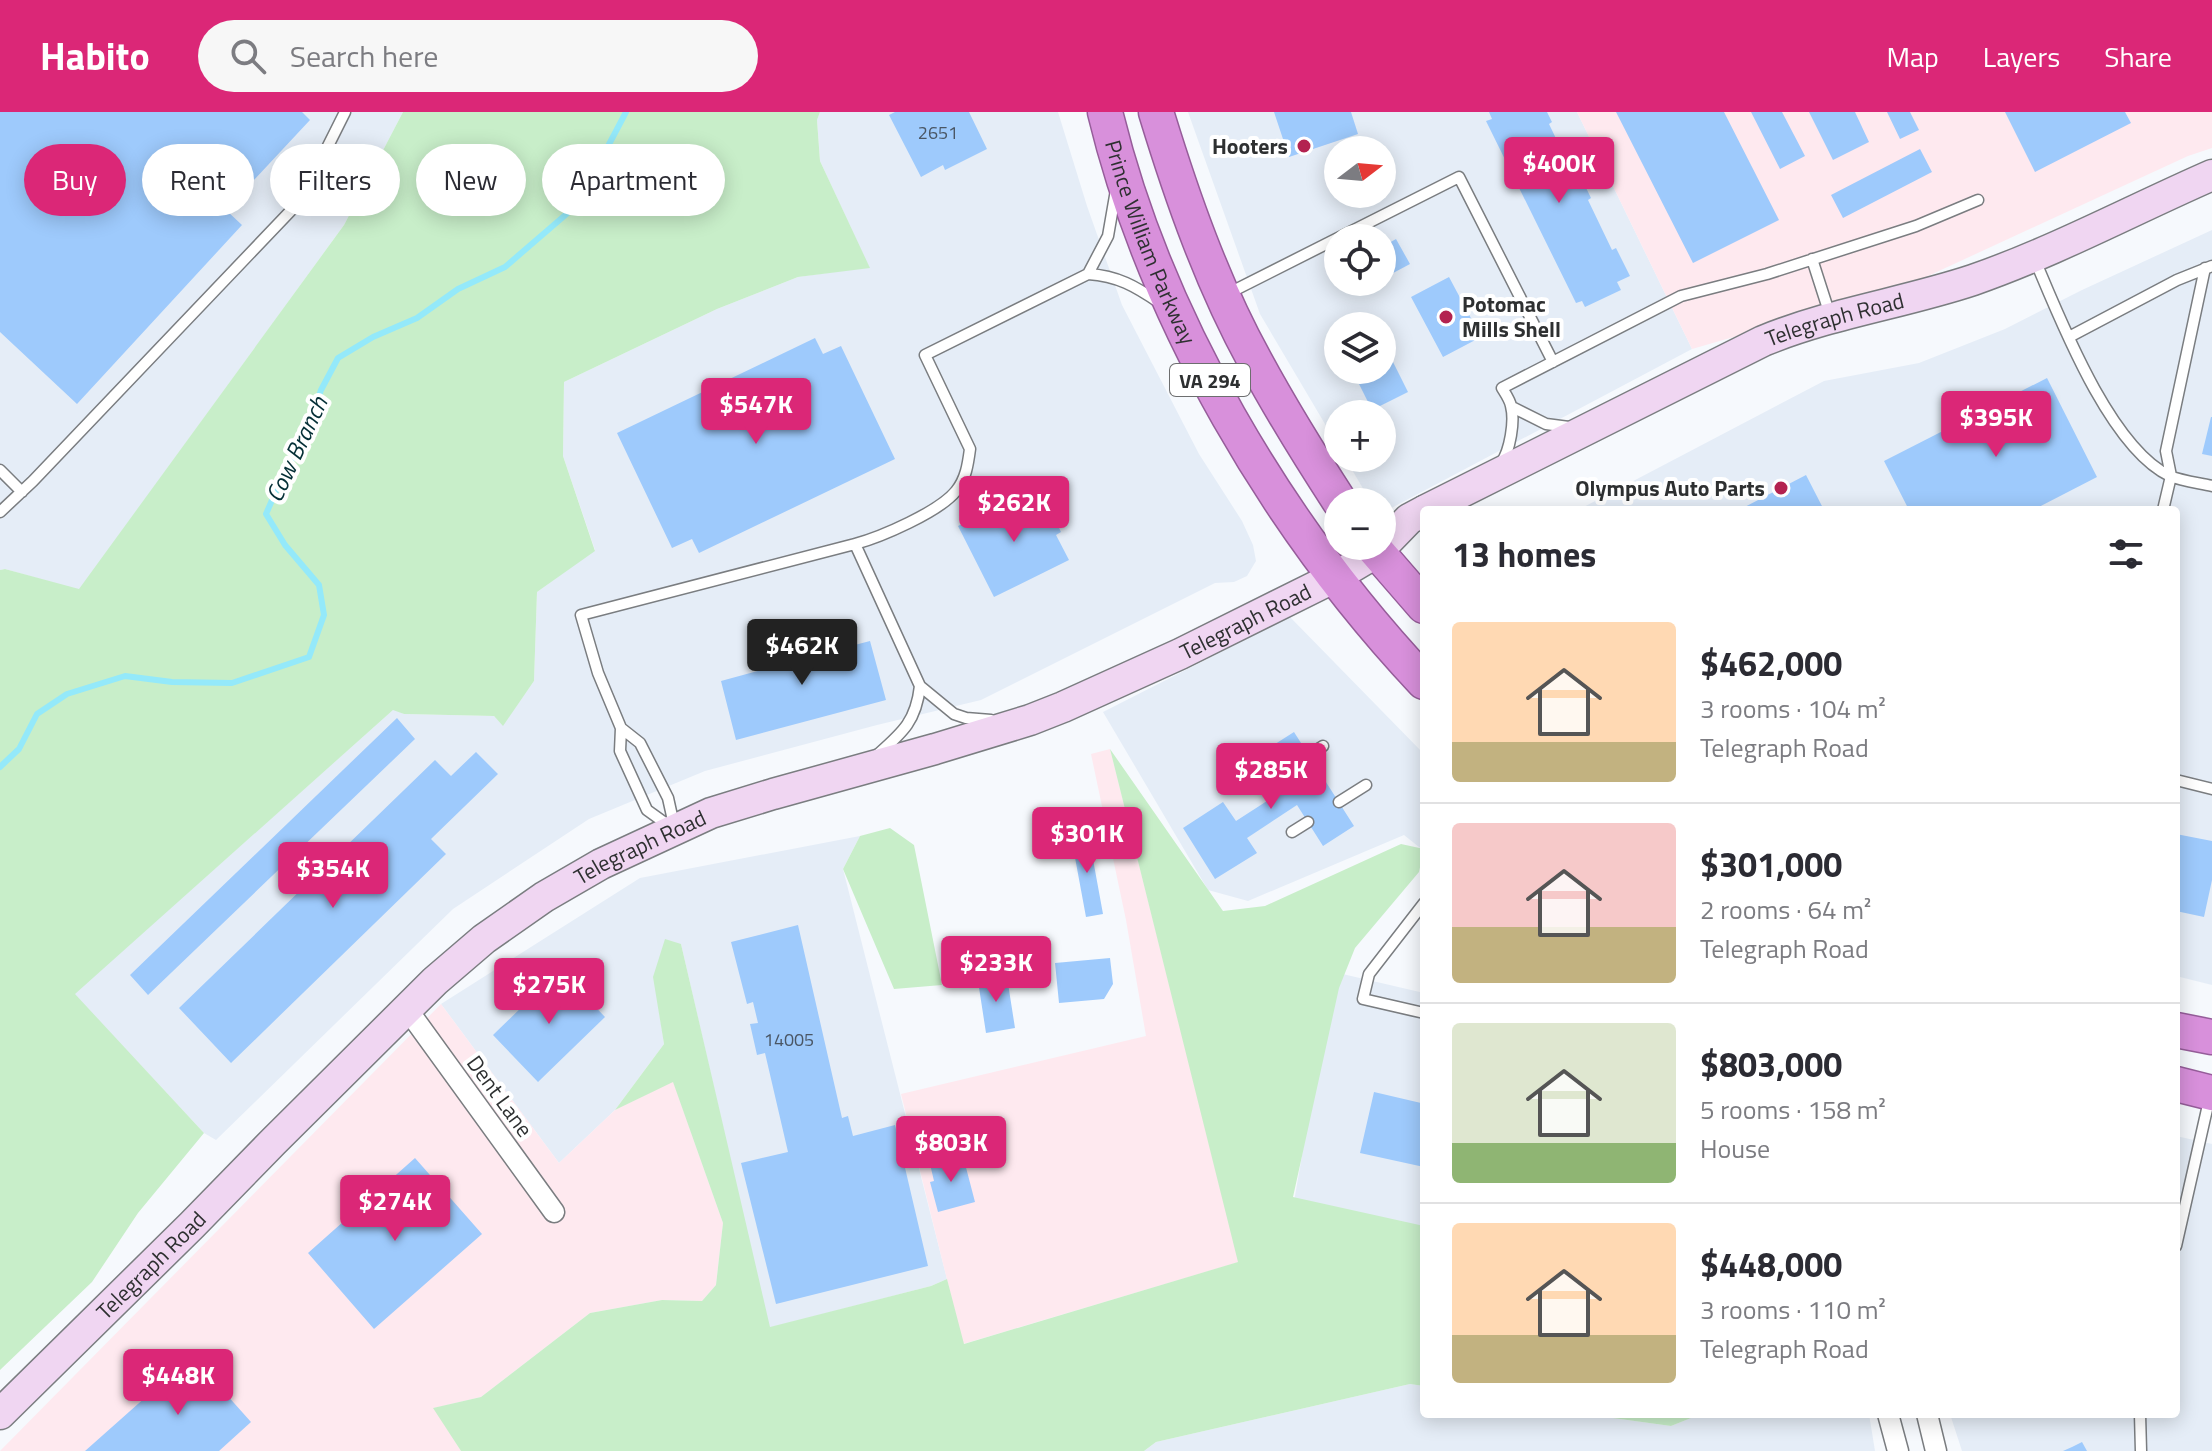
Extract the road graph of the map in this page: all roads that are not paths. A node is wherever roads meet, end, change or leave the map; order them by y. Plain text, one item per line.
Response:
1 (345, 112) edge
2 (1105, 112) edge
3 (1156, 112) edge
4 (1120, 164) junction
5 (2212, 175) edge
6 (1978, 200) dead end
7 (1366, 224) edge
8 (1324, 245) edge
9 (2034, 258) junction
10 (1812, 259) junction
11 (2208, 267) edge
12 (1088, 274) junction
13 (1224, 296) junction
14 (1179, 318) junction
15 (1831, 318) junction
16 (2069, 337) junction
17 (1553, 362) junction
18 (1512, 407) junction
19 (1601, 422) junction
20 (0, 470) edge
21 (2171, 476) junction
22 (1491, 477) junction
23 (2212, 486) edge
24 (1331, 488) edge
25 (22, 492) junction
26 (1435, 506) edge
27 (2164, 506) edge
28 (0, 512) edge
29 (1420, 514) edge
30 (1396, 530) edge
31 (855, 544) junction
32 (1359, 560) edge
33 (1384, 560) edge
34 (1335, 577) junction
35 (1420, 601) edge
36 (1420, 678) edge
37 (920, 686) junction
38 (1021, 723) junction
39 (621, 728) junction
40 (1323, 746) dead end
41 (1309, 755) dead end
42 (861, 769) junction
43 (1278, 774) dead end
44 (2180, 781) edge
45 (1262, 784) dead end
46 (1366, 785) dead end
47 (2212, 789) edge
48 (1339, 802) dead end
49 (1308, 822) dead end
50 (675, 829) junction
51 (1292, 832) dead end
52 (1420, 908) edge
53 (407, 1009) junction
54 (1420, 1012) edge
55 (2180, 1031) edge
56 (2212, 1037) edge
57 (2180, 1085) edge
58 (2211, 1092) edge
59 (554, 1212) dead end
60 (2180, 1228) edge
61 (0, 1414) edge
62 (1889, 1418) edge
63 (1928, 1418) edge
64 (2140, 1418) edge
65 (1898, 1451) edge
66 (1936, 1451) edge
67 (2141, 1451) edge

1 - 25 lane
2 - 4 highway, Prince William Parkway / VA 294
3 - 13 highway, Prince William Parkway / VA 294
4 - 12 lane
4 - 14 highway, Prince William Parkway / VA 294
5 - 9 main road, Telegraph Road
6 - 10 lane
7 - 17 lane
8 - 13 lane
9 - 15 main road, Telegraph Road
9 - 16 lane
10 - 15 lane
10 - 17 lane
11 - 16 lane
11 - 21 lane
12 - 14 lane
12 - 31 lane
13 - 24 highway, Prince William Parkway / VA 294
14 - 34 highway, Prince William Parkway / VA 294
15 - 19 main road, Telegraph Road
16 - 21 lane
17 - 18 lane
18 - 19 lane
18 - 22 lane
19 - 22 main road, Telegraph Road
20 - 25 lane
21 - 23 lane
21 - 27 lane
22 - 26 main road, Telegraph Road
25 - 28 lane
29 - 30 main road, Telegraph Road
31 - 37 lane
31 - 39 lane
32 - 34 main road, Telegraph Road
33 - 35 highway
34 - 36 highway, Prince William Parkway / VA 294
34 - 38 main road, Telegraph Road
37 - 38 lane
37 - 42 lane
38 - 42 main road, Telegraph Road
39 - 50 lane
39 - 50 lane
40 - 41 lane
42 - 50 main road, Telegraph Road
43 - 45 lane
44 - 47 lane
46 - 48 lane
49 - 51 lane
50 - 53 main road, Telegraph Road
52 - 54 lane
53 - 59 street, Dent Lane
53 - 61 main road, Telegraph Road
55 - 56 highway
57 - 58 highway
58 - 60 lane
62 - 65 street
63 - 66 street
64 - 67 lane

